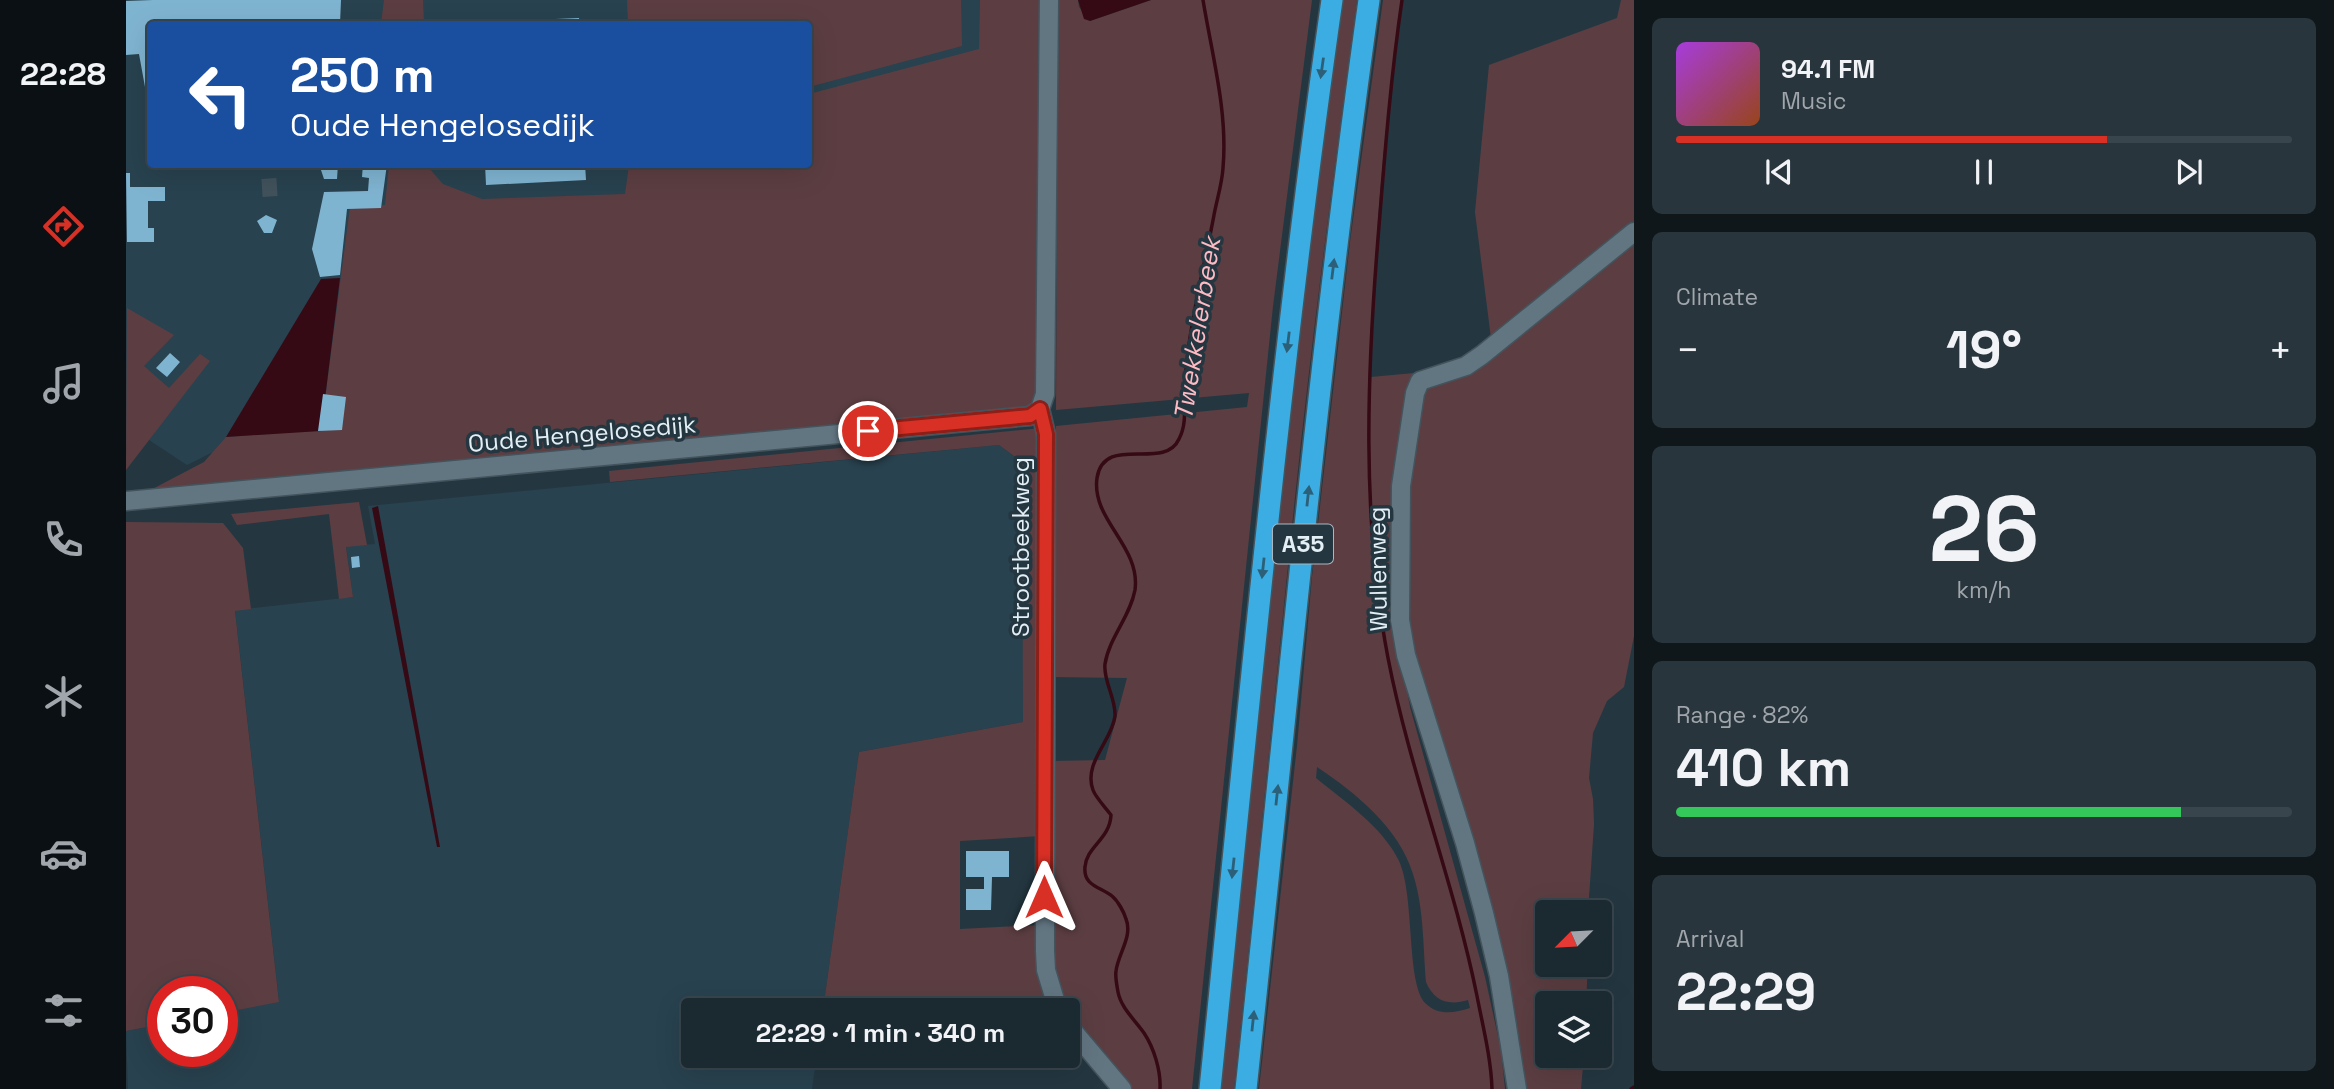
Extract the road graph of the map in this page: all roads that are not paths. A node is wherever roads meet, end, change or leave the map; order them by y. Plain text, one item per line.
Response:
1 (1049, 0) edge
2 (1332, 0) edge
3 (1369, 0) edge
4 (1634, 232) edge
5 (1040, 409) junction
6 (130, 501) edge
7 (1054, 998) edge
8 (1080, 1038) edge
9 (1122, 1089) edge
10 (1210, 1089) edge
11 (1246, 1089) edge
12 (1517, 1089) edge

1 - 5 street, Strootbeekweg
2 -> 10 highway, A35
11 -> 3 highway, A35
4 - 12 street, Wullenweg
5 - 6 street, Oude Hengelosedijk
5 - 7 street, Strootbeekweg
8 - 9 street

